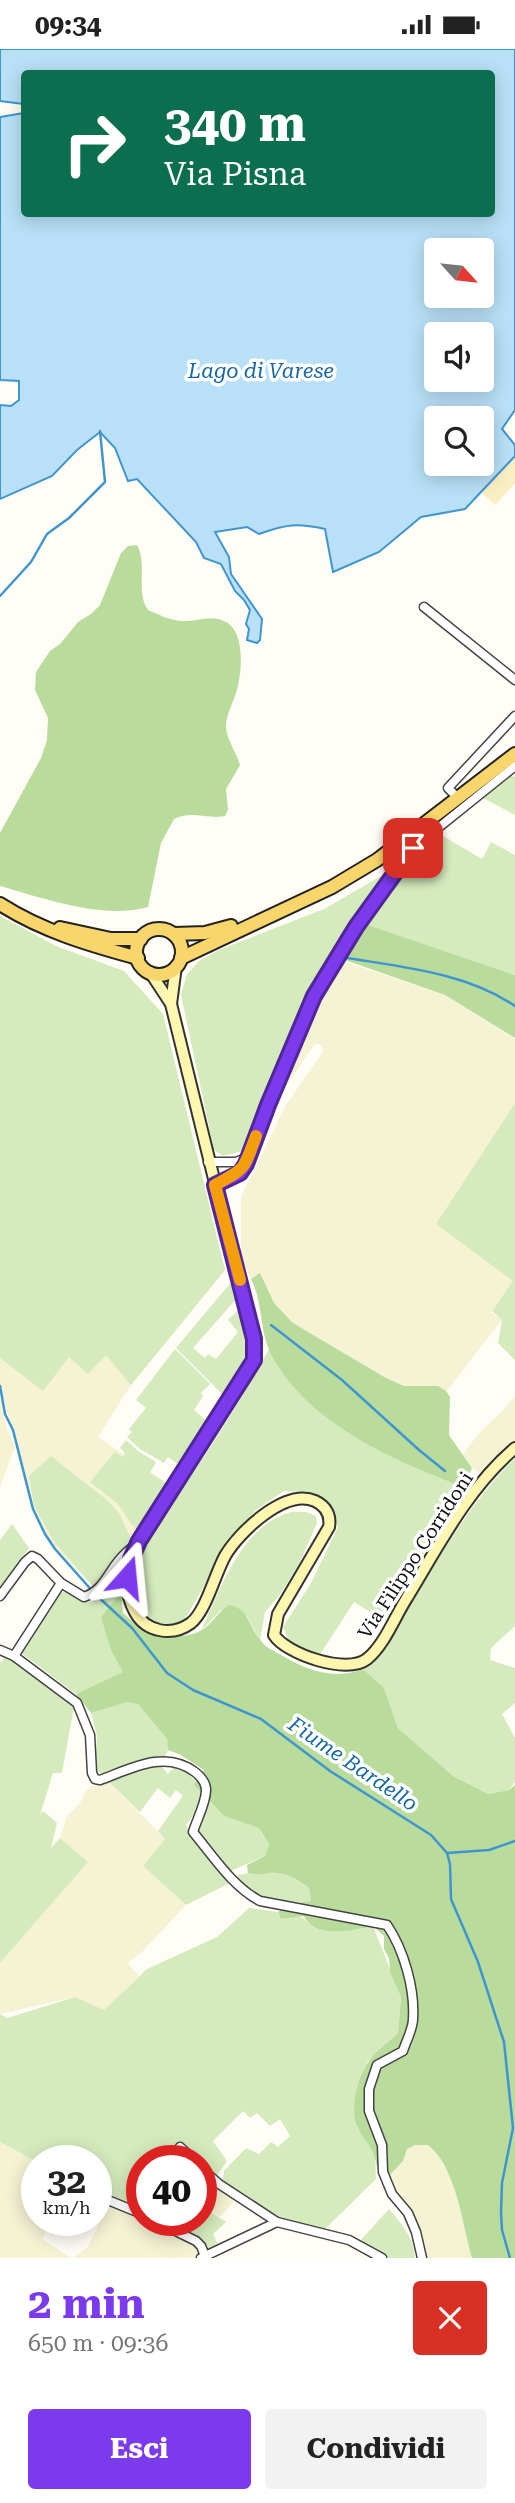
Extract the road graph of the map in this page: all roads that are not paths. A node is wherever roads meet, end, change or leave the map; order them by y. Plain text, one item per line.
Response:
1 (424, 607) dead end
2 (515, 680) edge
3 (515, 716) edge
4 (515, 754) edge
5 (515, 767) edge
6 (459, 799) junction
7 (0, 904) edge
8 (278, 911) junction
9 (36, 923) junction
10 (174, 934) junction
11 (141, 939) junction
12 (138, 958) junction
13 (179, 962) junction
14 (150, 972) junction
15 (171, 1004) junction
16 (248, 1157) junction
17 (208, 1162) junction
18 (215, 1185) junction
19 (515, 1448) edge
20 (139, 1541) junction
21 (61, 1583) junction
22 (0, 1596) edge
23 (0, 1650) edge
24 (14, 1656) junction
25 (217, 2182) edge
26 (277, 2222) junction
27 (186, 2236) edge
28 (203, 2257) edge
29 (383, 2258) edge
30 (422, 2258) edge

1 - 2 street
3 - 6 street
4 - 6 main road
5 - 16 street
6 - 8 main road
7 - 9 main road
8 - 10 main road
8 - 13 main road
9 - 11 main road
9 - 12 main road
10 - 11 main road
10 - 13 main road
11 - 12 main road
12 - 14 main road
13 - 14 main road
13 - 15 street, Via Filippo Corridoni
14 - 15 street, Via Filippo Corridoni
15 - 17 street, Via Filippo Corridoni
16 - 17 street
16 - 18 street
17 - 18 street, Via Filippo Corridoni
18 - 20 street, Via Filippo Corridoni
19 - 20 street, Via Filippo Corridoni
20 - 21 street
21 - 22 street
21 - 24 street
23 - 24 street
24 - 30 street
25 - 26 street
26 - 28 street
26 - 29 street
27 - 28 street

